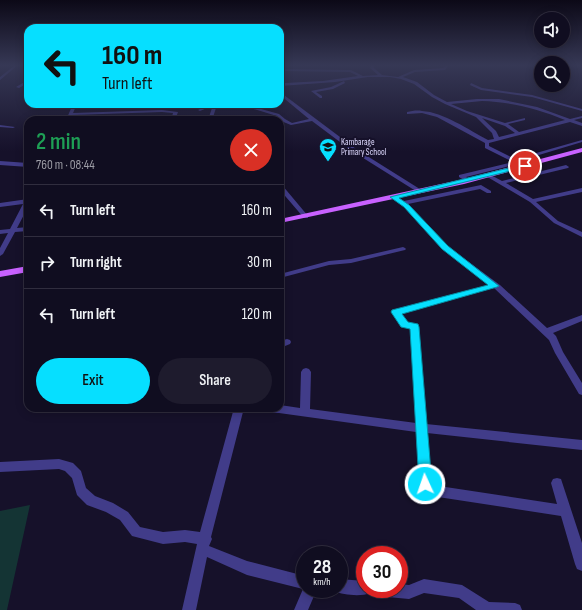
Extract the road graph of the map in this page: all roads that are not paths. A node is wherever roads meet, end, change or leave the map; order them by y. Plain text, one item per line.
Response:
1 (316, 93) edge
2 (430, 93) edge
3 (512, 93) edge
4 (549, 94) dead end
5 (284, 95) edge
6 (321, 98) dead end
7 (543, 98) junction
8 (446, 103) junction
9 (73, 108) edge
10 (139, 108) edge
11 (204, 108) edge
12 (214, 108) edge
13 (254, 108) edge
14 (200, 110) dead end
15 (582, 110) edge
16 (133, 112) junction
17 (408, 113) dead end
18 (70, 114) joint
19 (175, 116) edge
20 (211, 116) edge
21 (279, 116) edge
22 (478, 116) junction
23 (582, 117) edge
24 (312, 118) junction
25 (523, 119) dead end
26 (284, 120) edge
27 (571, 120) junction
28 (505, 124) junction
29 (582, 125) edge
30 (0, 126) edge
31 (13, 127) dead end
32 (518, 134) junction
33 (497, 139) junction
34 (582, 141) edge
35 (487, 142) junction
36 (582, 150) edge
37 (0, 162) edge
38 (515, 162) junction
39 (24, 165) edge
40 (525, 166) junction
41 (566, 167) dead end
42 (487, 175) junction
43 (467, 180) junction
44 (501, 183) junction
45 (582, 190) edge
46 (284, 191) edge
47 (421, 192) junction
48 (490, 192) dead end
49 (394, 197) junction
50 (532, 201) junction
51 (24, 202) edge
52 (402, 203) junction
53 (0, 205) edge
54 (24, 210) edge
55 (306, 217) junction
56 (284, 220) edge
57 (24, 230) edge
58 (13, 231) junction
59 (0, 232) edge
60 (582, 235) edge
61 (403, 249) dead end
62 (0, 254) edge
63 (24, 270) edge
64 (0, 274) edge
65 (284, 275) edge
66 (494, 286) junction
67 (582, 318) edge
68 (546, 332) junction
69 (306, 372) dead end
70 (582, 391) edge
71 (284, 410) edge
72 (238, 412) edge
73 (306, 412) junction
74 (422, 428) junction
75 (582, 445) edge
76 (0, 467) edge
77 (557, 483) dead end
78 (566, 511) junction
79 (204, 544) junction
80 (582, 564) edge
81 (296, 581) edge
82 (408, 592) edge
83 (306, 598) edge
84 (189, 610) edge
85 (301, 610) edge
86 (496, 610) edge
87 (516, 610) edge

1 - 6 street
2 - 8 street
3 - 7 street
4 - 7 street
5 - 24 street
7 - 15 street
8 - 22 street
8 - 27 street
9 - 18 street
10 - 16 street
11 - 14 street
12 - 20 street
13 - 21 street
16 - 18 street
16 - 19 street
17 - 35 street
22 - 28 street
22 - 33 street
23 - 27 street
24 - 26 street
24 - 47 street
25 - 28 street
27 - 29 street
27 - 32 street
28 - 32 street
30 - 31 street
32 - 33 street
33 - 35 street
34 - 38 street
35 - 38 street
36 - 40 main road
37 - 39 street
38 - 40 street
38 - 43 street
40 - 42 main road
41 - 44 street
42 - 43 main road
42 - 44 street
43 - 47 main road
44 - 50 street
45 - 50 street
46 - 55 street
47 - 49 main road
48 - 52 street
49 - 52 street
49 - 55 main road
50 - 60 street
51 - 53 street
52 - 66 street
54 - 58 street
55 - 56 main road
57 - 58 street
58 - 59 street
58 - 62 street
61 - 65 street
63 - 64 main road
66 - 68 street
66 - 74 street
67 - 68 street
68 - 70 street
69 - 73 street
71 - 73 street
72 - 79 street
73 - 74 street
74 - 75 street
74 - 78 street
76 - 79 street
77 - 78 street
78 - 80 street
79 - 81 street
79 - 84 street
82 - 86 street
83 - 85 street
86 - 87 street

